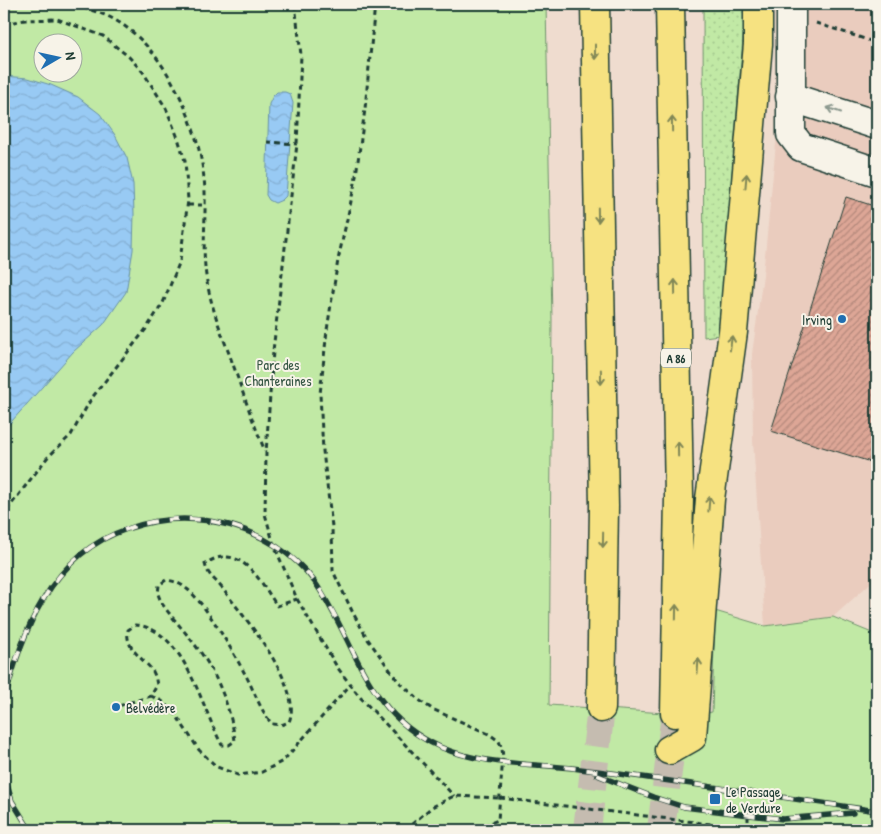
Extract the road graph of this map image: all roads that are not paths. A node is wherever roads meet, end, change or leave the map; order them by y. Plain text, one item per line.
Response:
1 (595, 4) edge
2 (670, 4) edge
3 (758, 4) edge
4 (791, 4) edge
5 (790, 97) junction
6 (877, 125) edge
7 (877, 172) edge
8 (601, 708) tunnel mouth
9 (675, 713) tunnel mouth
10 (669, 750) dead end

1 -> 8 highway
9 -> 2 highway, A 86
10 -> 3 highway
4 - 5 lane
6 -> 5 lane
5 - 7 lane

